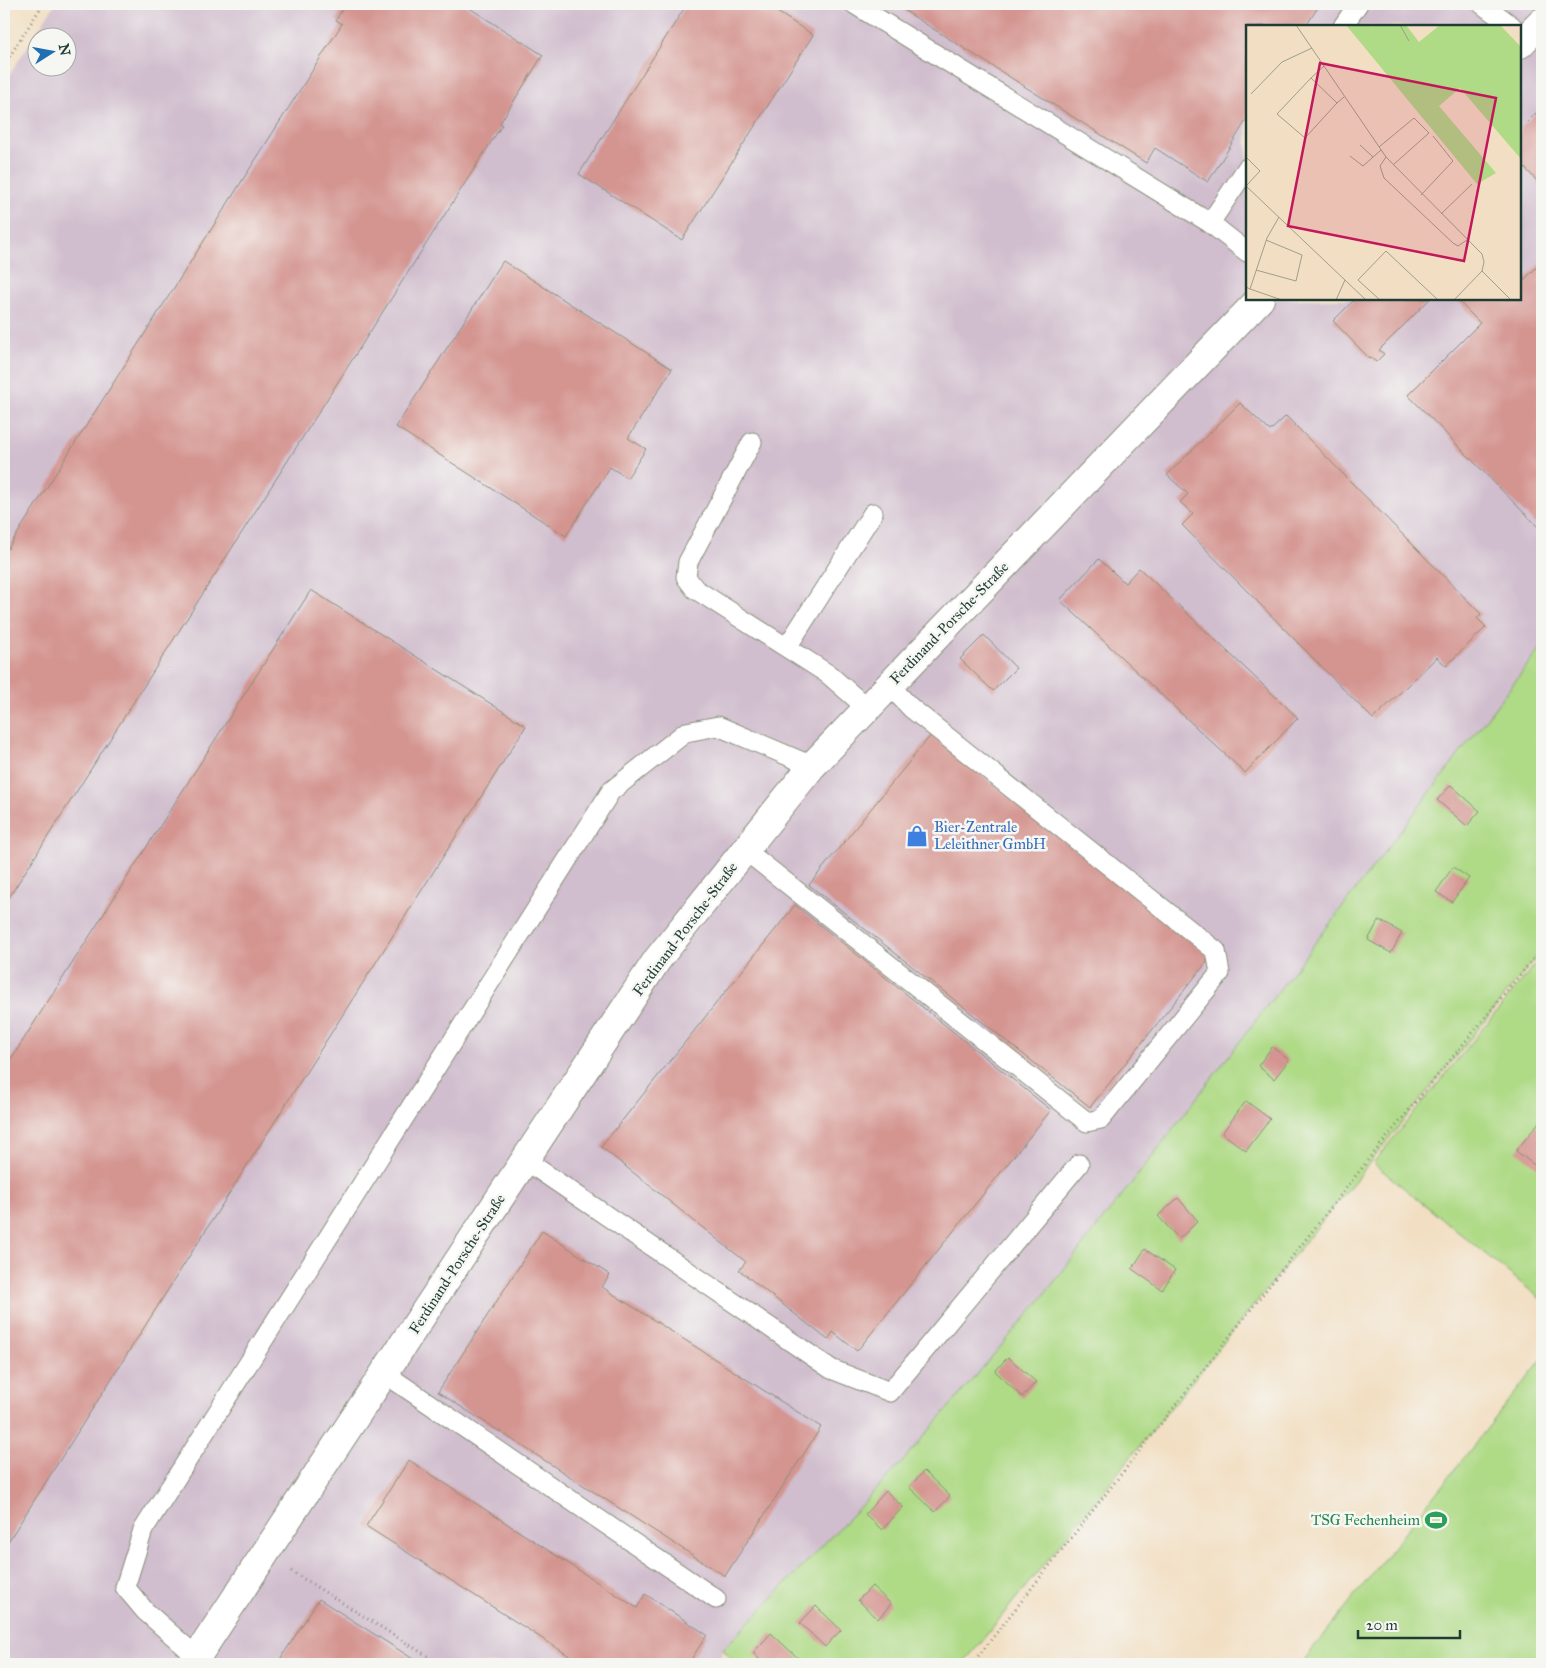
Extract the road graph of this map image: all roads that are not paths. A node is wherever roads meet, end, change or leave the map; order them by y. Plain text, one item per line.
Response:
1 (854, 4) edge
2 (1358, 4) edge
3 (1482, 4) edge
4 (1344, 25) edge
5 (1514, 25) edge
6 (1246, 169) edge
7 (1210, 223) junction
8 (1246, 251) edge
9 (1259, 300) edge
10 (752, 442) dead end
11 (873, 513) dead end
12 (787, 647) junction
13 (889, 685) junction
14 (866, 708) junction
15 (812, 766) junction
16 (746, 850) junction
17 (525, 1160) junction
18 (1079, 1164) dead end
19 (384, 1373) junction
20 (716, 1599) dead end
21 (195, 1660) edge

1 - 7 lane
2 - 4 lane
3 - 5 lane
6 - 7 lane
7 - 8 lane
9 - 13 street, Ferdinand-Porsche-Straße
10 - 12 lane
11 - 12 lane
12 - 14 lane
13 - 14 street, Ferdinand-Porsche-Straße
13 - 16 lane
14 - 15 street, Ferdinand-Porsche-Straße
15 - 16 street, Ferdinand-Porsche-Straße
15 - 21 lane
16 - 17 street, Ferdinand-Porsche-Straße
17 - 18 lane
17 - 19 street, Ferdinand-Porsche-Straße
19 - 20 lane
19 - 21 street, Ferdinand-Porsche-Straße

